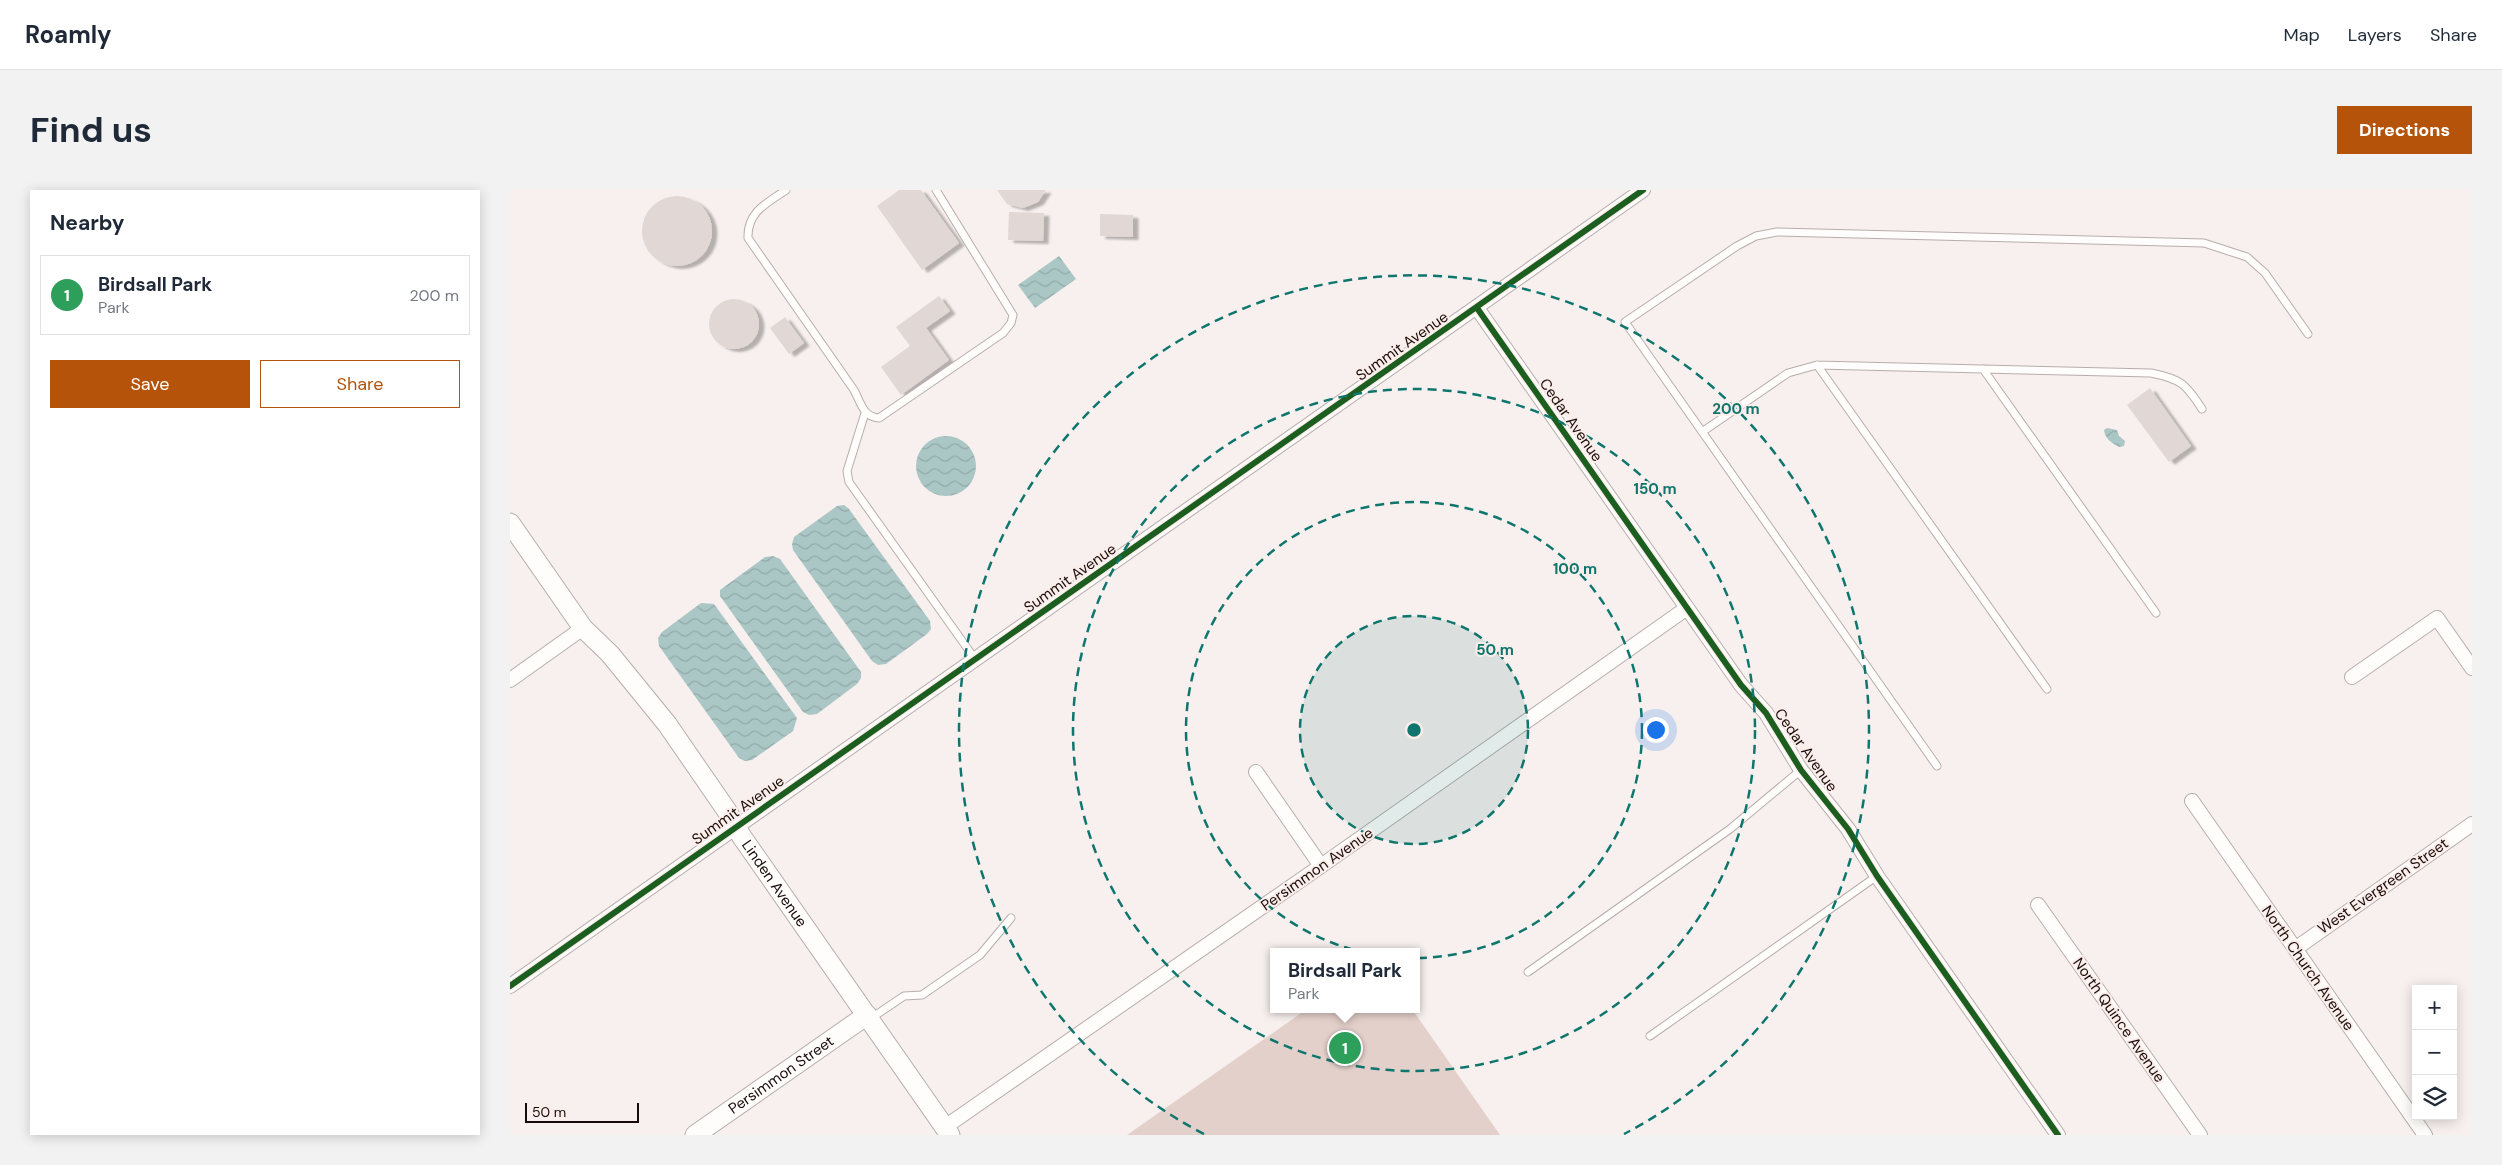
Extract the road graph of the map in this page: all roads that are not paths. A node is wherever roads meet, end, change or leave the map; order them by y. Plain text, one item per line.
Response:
1 (786, 190) edge
2 (936, 190) edge
3 (1643, 190) edge
4 (1477, 308) junction
5 (2308, 334) dead end
6 (1817, 365) junction
7 (1983, 369) junction
8 (2202, 409) dead end
9 (865, 413) junction
10 (1702, 432) junction
11 (510, 523) edge
12 (1687, 608) junction
13 (2156, 613) dead end
14 (583, 628) junction
15 (975, 659) junction
16 (2472, 668) edge
17 (2352, 677) dead end
18 (510, 680) edge
19 (2047, 689) dead end
20 (1937, 766) dead end
21 (1801, 770) junction
22 (1256, 772) dead end
23 (2192, 801) dead end
24 (2472, 824) edge
25 (736, 826) junction
26 (1321, 866) junction
27 (1877, 876) junction
28 (2038, 905) dead end
29 (1011, 918) dead end
30 (2295, 949) junction
31 (1528, 972) dead end
32 (510, 986) edge
33 (868, 1017) junction
34 (1650, 1036) dead end
35 (948, 1131) edge
36 (695, 1135) edge
37 (2058, 1135) edge
38 (2200, 1135) edge
39 (2426, 1135) edge

1 - 9 lane
2 - 9 lane
3 - 4 street, Summit Avenue
4 - 12 street, Cedar Avenue
4 - 15 street, Summit Avenue
5 - 10 lane
6 - 7 lane
6 - 10 lane
6 - 19 lane
7 - 8 lane
7 - 13 lane
9 - 15 lane
10 - 20 lane
11 - 14 street, Linden Avenue
12 - 21 street, Cedar Avenue
12 - 26 street, Persimmon Avenue
14 - 18 street
14 - 25 street, Linden Avenue
15 - 25 street, Summit Avenue
16 - 17 street
21 - 27 street, Cedar Avenue
21 - 31 lane
22 - 26 street
23 - 30 street, North Church Avenue
24 - 30 street, West Evergreen Street
25 - 32 street, Summit Avenue
25 - 33 street, Linden Avenue
26 - 35 street, Persimmon Avenue
27 - 34 lane
27 - 37 street, Cedar Avenue
28 - 38 street, North Quince Avenue
29 - 33 lane
30 - 39 street, North Church Avenue
33 - 35 street, Linden Avenue
33 - 36 street, Persimmon Street

